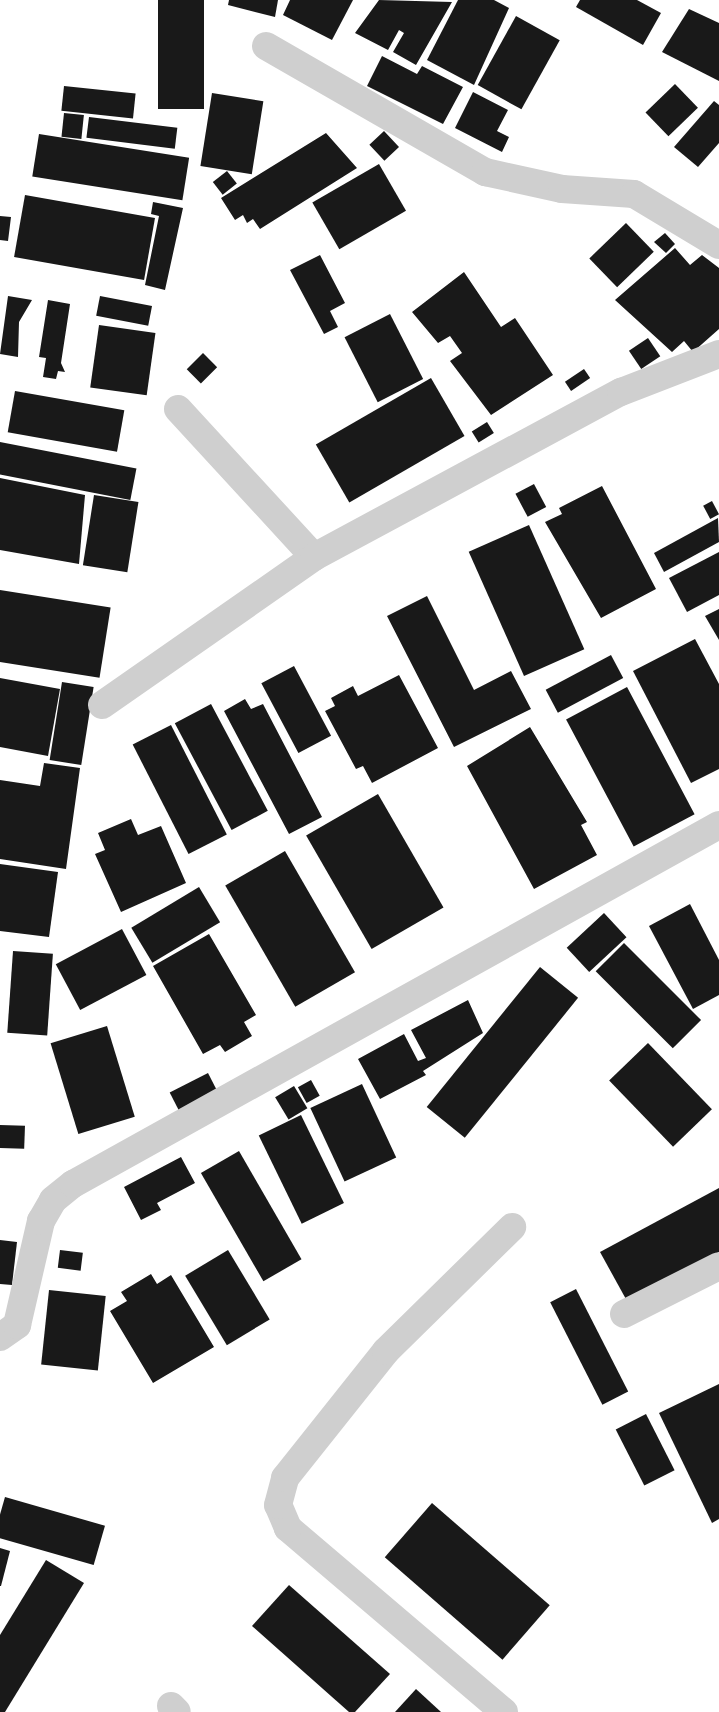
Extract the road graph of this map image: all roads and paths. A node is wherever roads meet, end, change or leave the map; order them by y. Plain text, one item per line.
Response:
1 (267, 46) dead end
2 (719, 245) edge
3 (719, 354) edge
4 (178, 409) dead end
5 (314, 557) junction
6 (102, 705) dead end
7 (719, 825) edge
8 (512, 1227) dead end
9 (719, 1266) edge
10 (624, 1314) dead end
11 (0, 1338) edge
12 (504, 1712) edge

1 - 2 street
3 - 5 street
4 - 5 street
5 - 6 street
7 - 11 street
8 - 12 street
9 - 10 street

